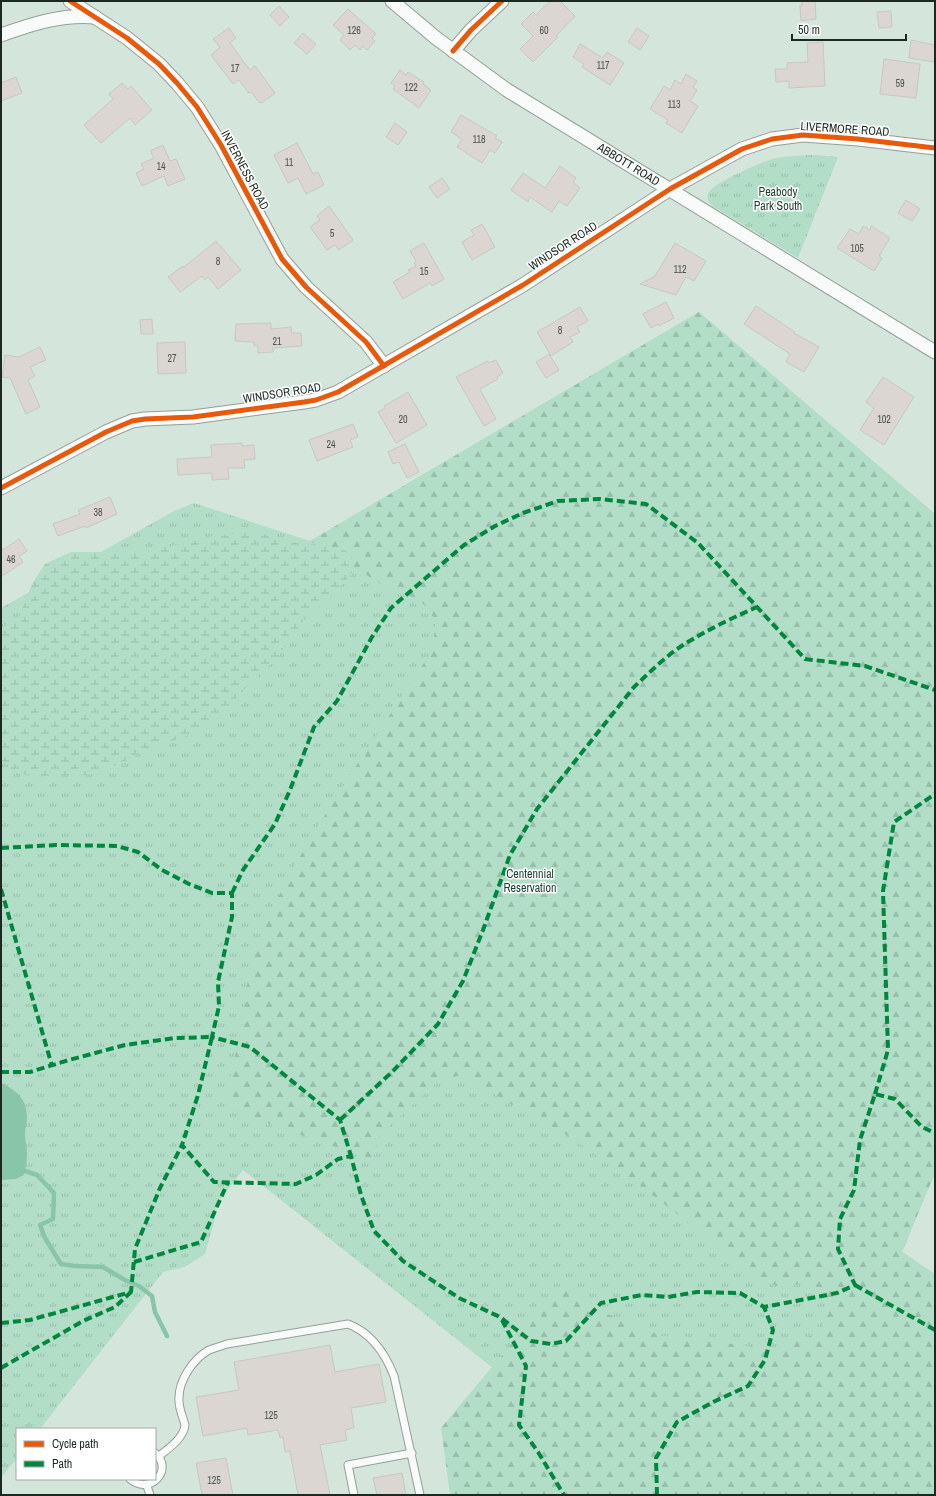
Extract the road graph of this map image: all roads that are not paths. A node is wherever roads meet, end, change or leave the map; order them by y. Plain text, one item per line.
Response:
1 (70, 1) edge
2 (392, 1) edge
3 (502, 1) edge
4 (95, 17) junction
5 (1, 35) edge
6 (453, 51) junction
7 (935, 148) edge
8 (670, 189) junction
9 (935, 352) edge
10 (384, 366) junction
11 (1, 488) edge
12 (412, 1453) junction
13 (157, 1455) edge
14 (131, 1480) edge
15 (147, 1486) junction
16 (150, 1495) edge
17 (354, 1495) edge
18 (420, 1495) edge

1 - 4 street, INVERNESS ROAD
2 - 6 street, ABBOTT ROAD
3 - 6 street
4 - 5 street
4 - 10 street, INVERNESS ROAD
6 - 8 street, ABBOTT ROAD
7 - 8 street, LIVERMORE ROAD
8 - 9 street, ABBOTT ROAD
8 - 10 street, WINDSOR ROAD
10 - 11 street, WINDSOR ROAD
12 - 13 lane
12 - 17 lane
12 - 18 lane
13 - 15 lane
14 - 15 lane
15 - 16 lane

